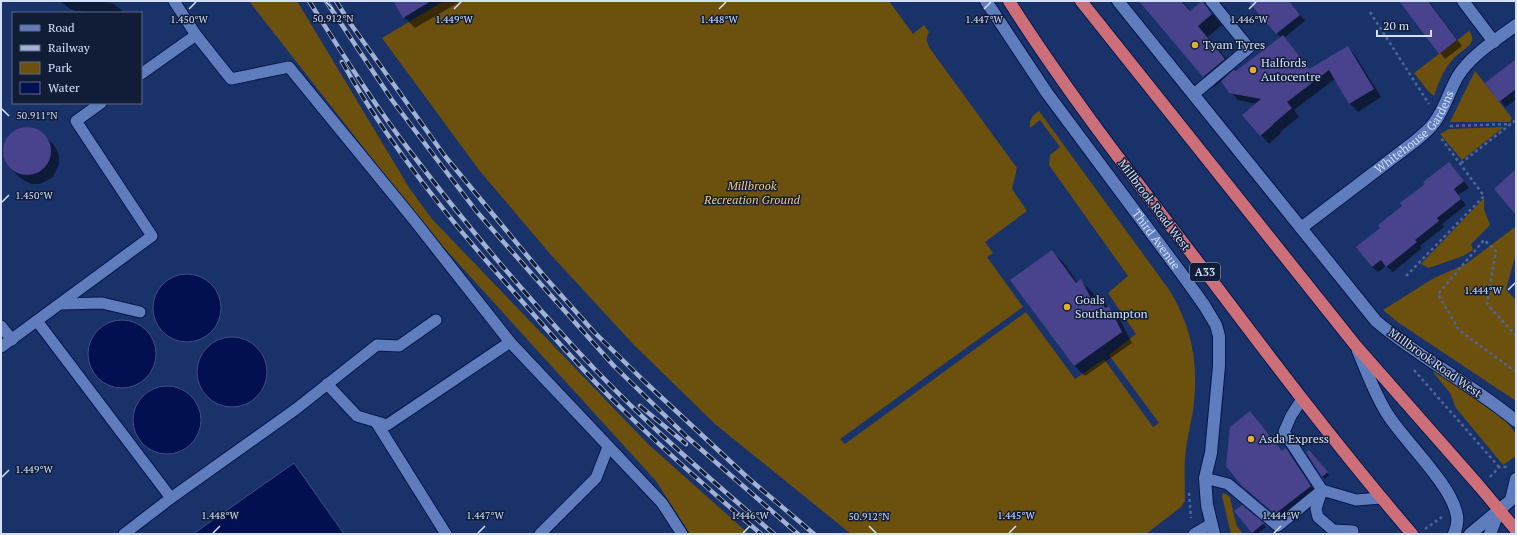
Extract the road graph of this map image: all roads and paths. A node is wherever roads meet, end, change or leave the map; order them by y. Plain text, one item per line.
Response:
1 (174, 1) edge
2 (986, 1) edge
3 (1009, 1) edge
4 (1081, 1) edge
5 (1118, 1) edge
6 (1211, 1) edge
7 (1463, 1) edge
8 (1370, 12) dead end
9 (1516, 25) edge
10 (196, 35) junction
11 (1494, 42) junction
12 (142, 73) edge
13 (1194, 94) junction
14 (100, 104) edge
15 (1516, 120) edge
16 (1435, 122) junction
17 (1511, 124) junction
18 (1461, 163) junction
19 (1301, 228) junction
20 (1406, 276) dead end
21 (61, 304) junction
22 (140, 312) dead end
23 (436, 320) dead end
24 (37, 321) junction
25 (1, 326) edge
26 (1516, 336) edge
27 (12, 340) junction
28 (510, 342) junction
29 (1406, 345) junction
30 (1356, 346) junction
31 (1, 347) edge
32 (1516, 372) edge
33 (327, 384) junction
34 (1302, 399) junction
35 (1516, 421) edge
36 (376, 422) junction
37 (608, 447) junction
38 (1499, 467) dead end
39 (1205, 478) junction
40 (1516, 479) edge
41 (1322, 490) junction
42 (171, 498) junction
43 (1381, 498) junction
44 (1514, 501) edge
45 (1499, 510) junction
46 (1447, 513) dead end
47 (1429, 526) dead end
48 (1213, 529) edge
49 (1516, 530) edge
50 (1352, 533) edge
51 (124, 534) edge
52 (446, 534) edge
53 (540, 534) edge
54 (682, 534) edge
55 (1194, 534) edge
56 (1412, 534) edge
57 (1454, 534) edge
58 (1470, 534) edge
59 (1490, 534) edge

1 - 10 lane
2 - 39 street, Third Avenue
3 - 34 highway, Millbrook Road West / A33
4 - 30 highway
5 - 13 street, Millbrook Road West
6 - 13 lane
7 - 11 street
8 - 16 path
9 - 11 street, Whitehouse Gardens
10 - 12 lane
10 - 28 lane
11 - 16 street, Whitehouse Gardens
13 - 19 street, Millbrook Road West
14 - 21 lane
15 - 17 path
16 - 17 path
16 - 18 path
16 - 19 street, Whitehouse Gardens
17 - 18 path
18 - 20 path
19 - 29 street, Millbrook Road West
21 - 22 lane
21 - 24 lane
23 - 33 lane
24 - 27 lane
24 - 42 lane
25 - 27 lane
26 - 32 path
27 - 31 lane
28 - 36 lane
28 - 37 lane
29 - 35 street, Millbrook Road West
29 - 38 path
30 - 45 highway
30 - 57 street
33 - 36 lane
33 - 42 lane
34 - 41 lane
34 - 43 highway, Millbrook Road West / A33
36 - 52 lane
37 - 53 lane
37 - 54 lane
39 - 41 lane
39 - 48 street, Third Avenue
40 - 44 street
41 - 43 lane
41 - 50 lane
42 - 51 lane
43 - 56 highway, Millbrook Road West / A33
44 - 45 street
45 - 49 highway
45 - 58 street
45 - 59 street
46 - 47 path
48 - 55 lane

